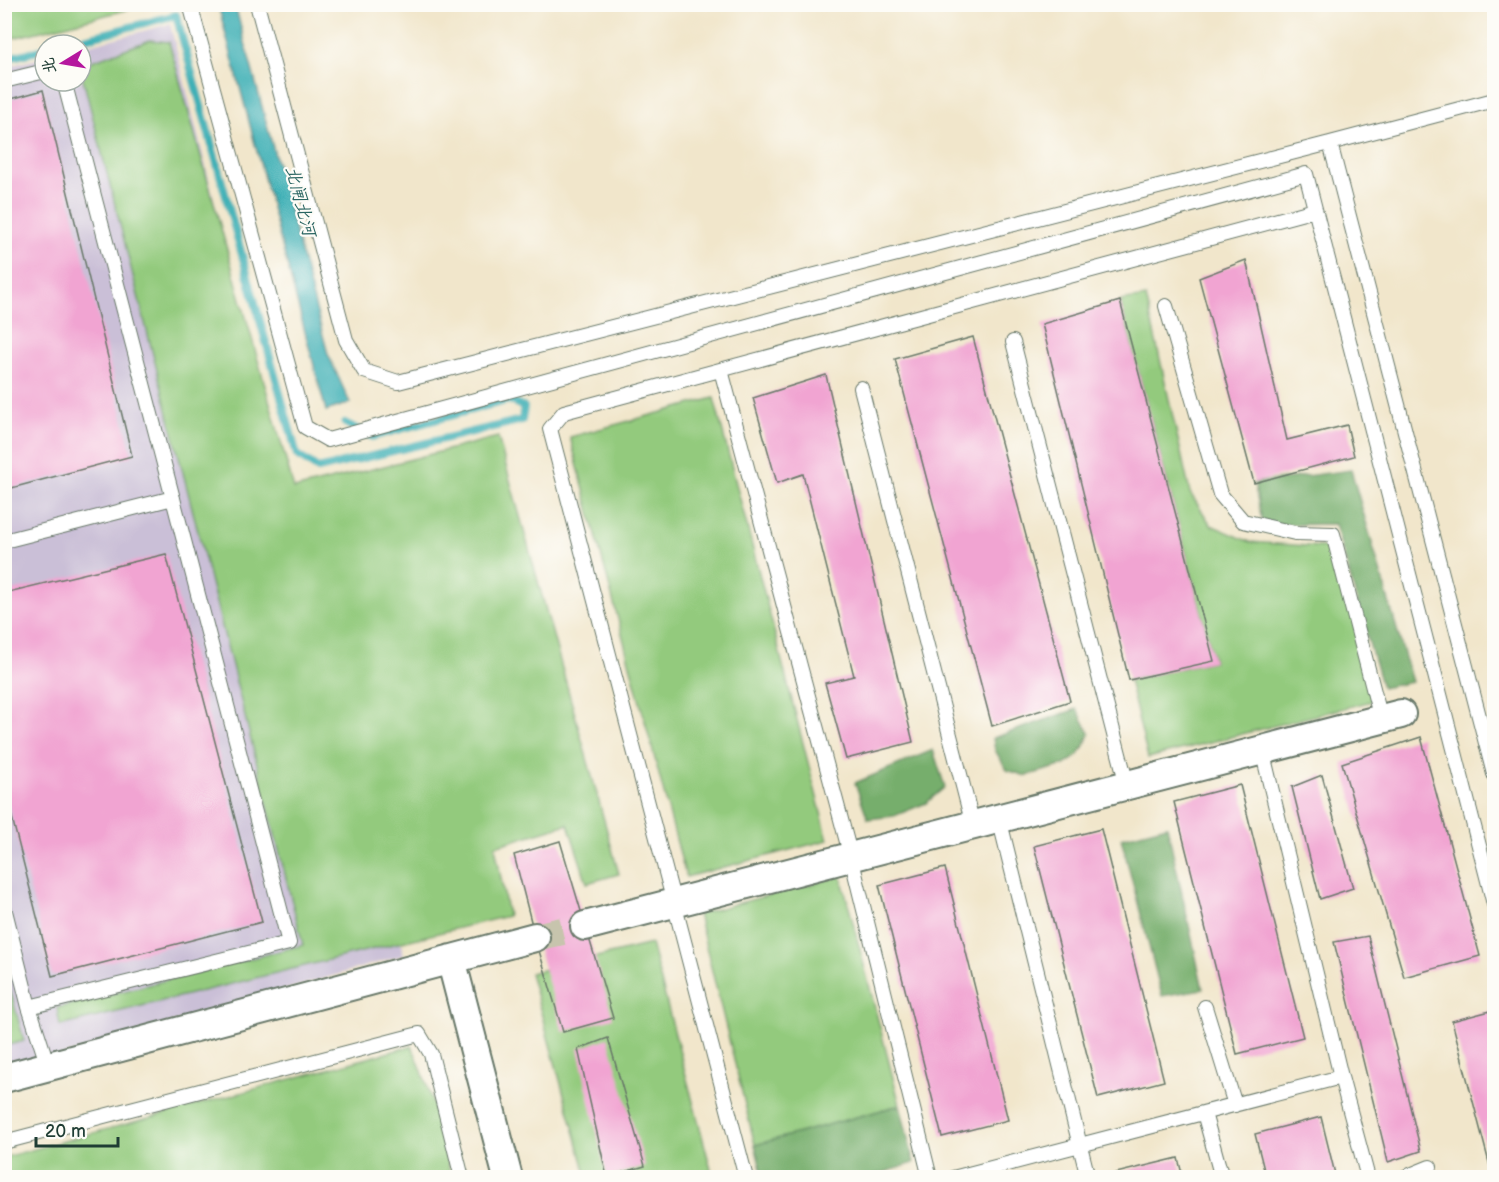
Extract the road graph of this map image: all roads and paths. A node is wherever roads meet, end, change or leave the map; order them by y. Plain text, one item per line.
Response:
1 (190, 4) edge
2 (257, 4) edge
3 (33, 74) edge
4 (4, 81) edge
5 (67, 93) edge
6 (1494, 100) edge
7 (1329, 143) junction
8 (1315, 210) junction
9 (1166, 306) dead end
10 (1013, 342) dead end
11 (721, 370) junction
12 (861, 388) dead end
13 (173, 498) junction
14 (4, 541) edge
15 (1391, 716) joint
16 (1262, 750) junction
17 (1491, 750) edge
18 (1494, 774) edge
19 (1127, 785) junction
20 (986, 822) junction
21 (851, 857) junction
22 (674, 903) junction
23 (1494, 904) edge
24 (4, 907) edge
25 (585, 926) tunnel mouth
26 (535, 937) tunnel mouth
27 (451, 960) junction
28 (29, 1006) junction
29 (1205, 1007) dead end
30 (48, 1066) junction
31 (1341, 1077) junction
32 (4, 1078) edge
33 (1235, 1105) junction
34 (1204, 1113) junction
35 (4, 1142) edge
36 (1080, 1145) junction
37 (1430, 1167) dead end
38 (462, 1178) edge
39 (508, 1178) edge
40 (746, 1178) edge
41 (930, 1178) edge
42 (953, 1178) edge
43 (1088, 1178) edge
44 (1222, 1178) edge
45 (1368, 1178) edge
46 (1403, 1178) edge

1 - 8 lane
2 - 7 lane
3 - 4 lane
5 - 13 lane
6 - 7 lane
7 - 17 lane
8 - 11 lane
8 - 23 lane
9 - 15 lane
10 - 19 lane
11 - 21 lane
11 - 22 lane
12 - 20 lane
13 - 14 lane
13 - 28 lane
15 - 16 street
16 - 19 street
16 - 31 lane
17 - 18 lane
19 - 20 street
20 - 21 street
20 - 36 lane
21 - 22 street
21 - 41 lane
22 - 25 street
22 - 40 lane
24 - 28 lane
26 - 27 street
27 - 30 street
27 - 39 street
28 - 30 lane
29 - 33 lane
30 - 32 street
31 - 33 lane
31 - 45 lane
33 - 34 lane
34 - 36 lane
34 - 44 lane
35 - 38 lane
36 - 42 lane
36 - 43 lane
37 - 46 lane

